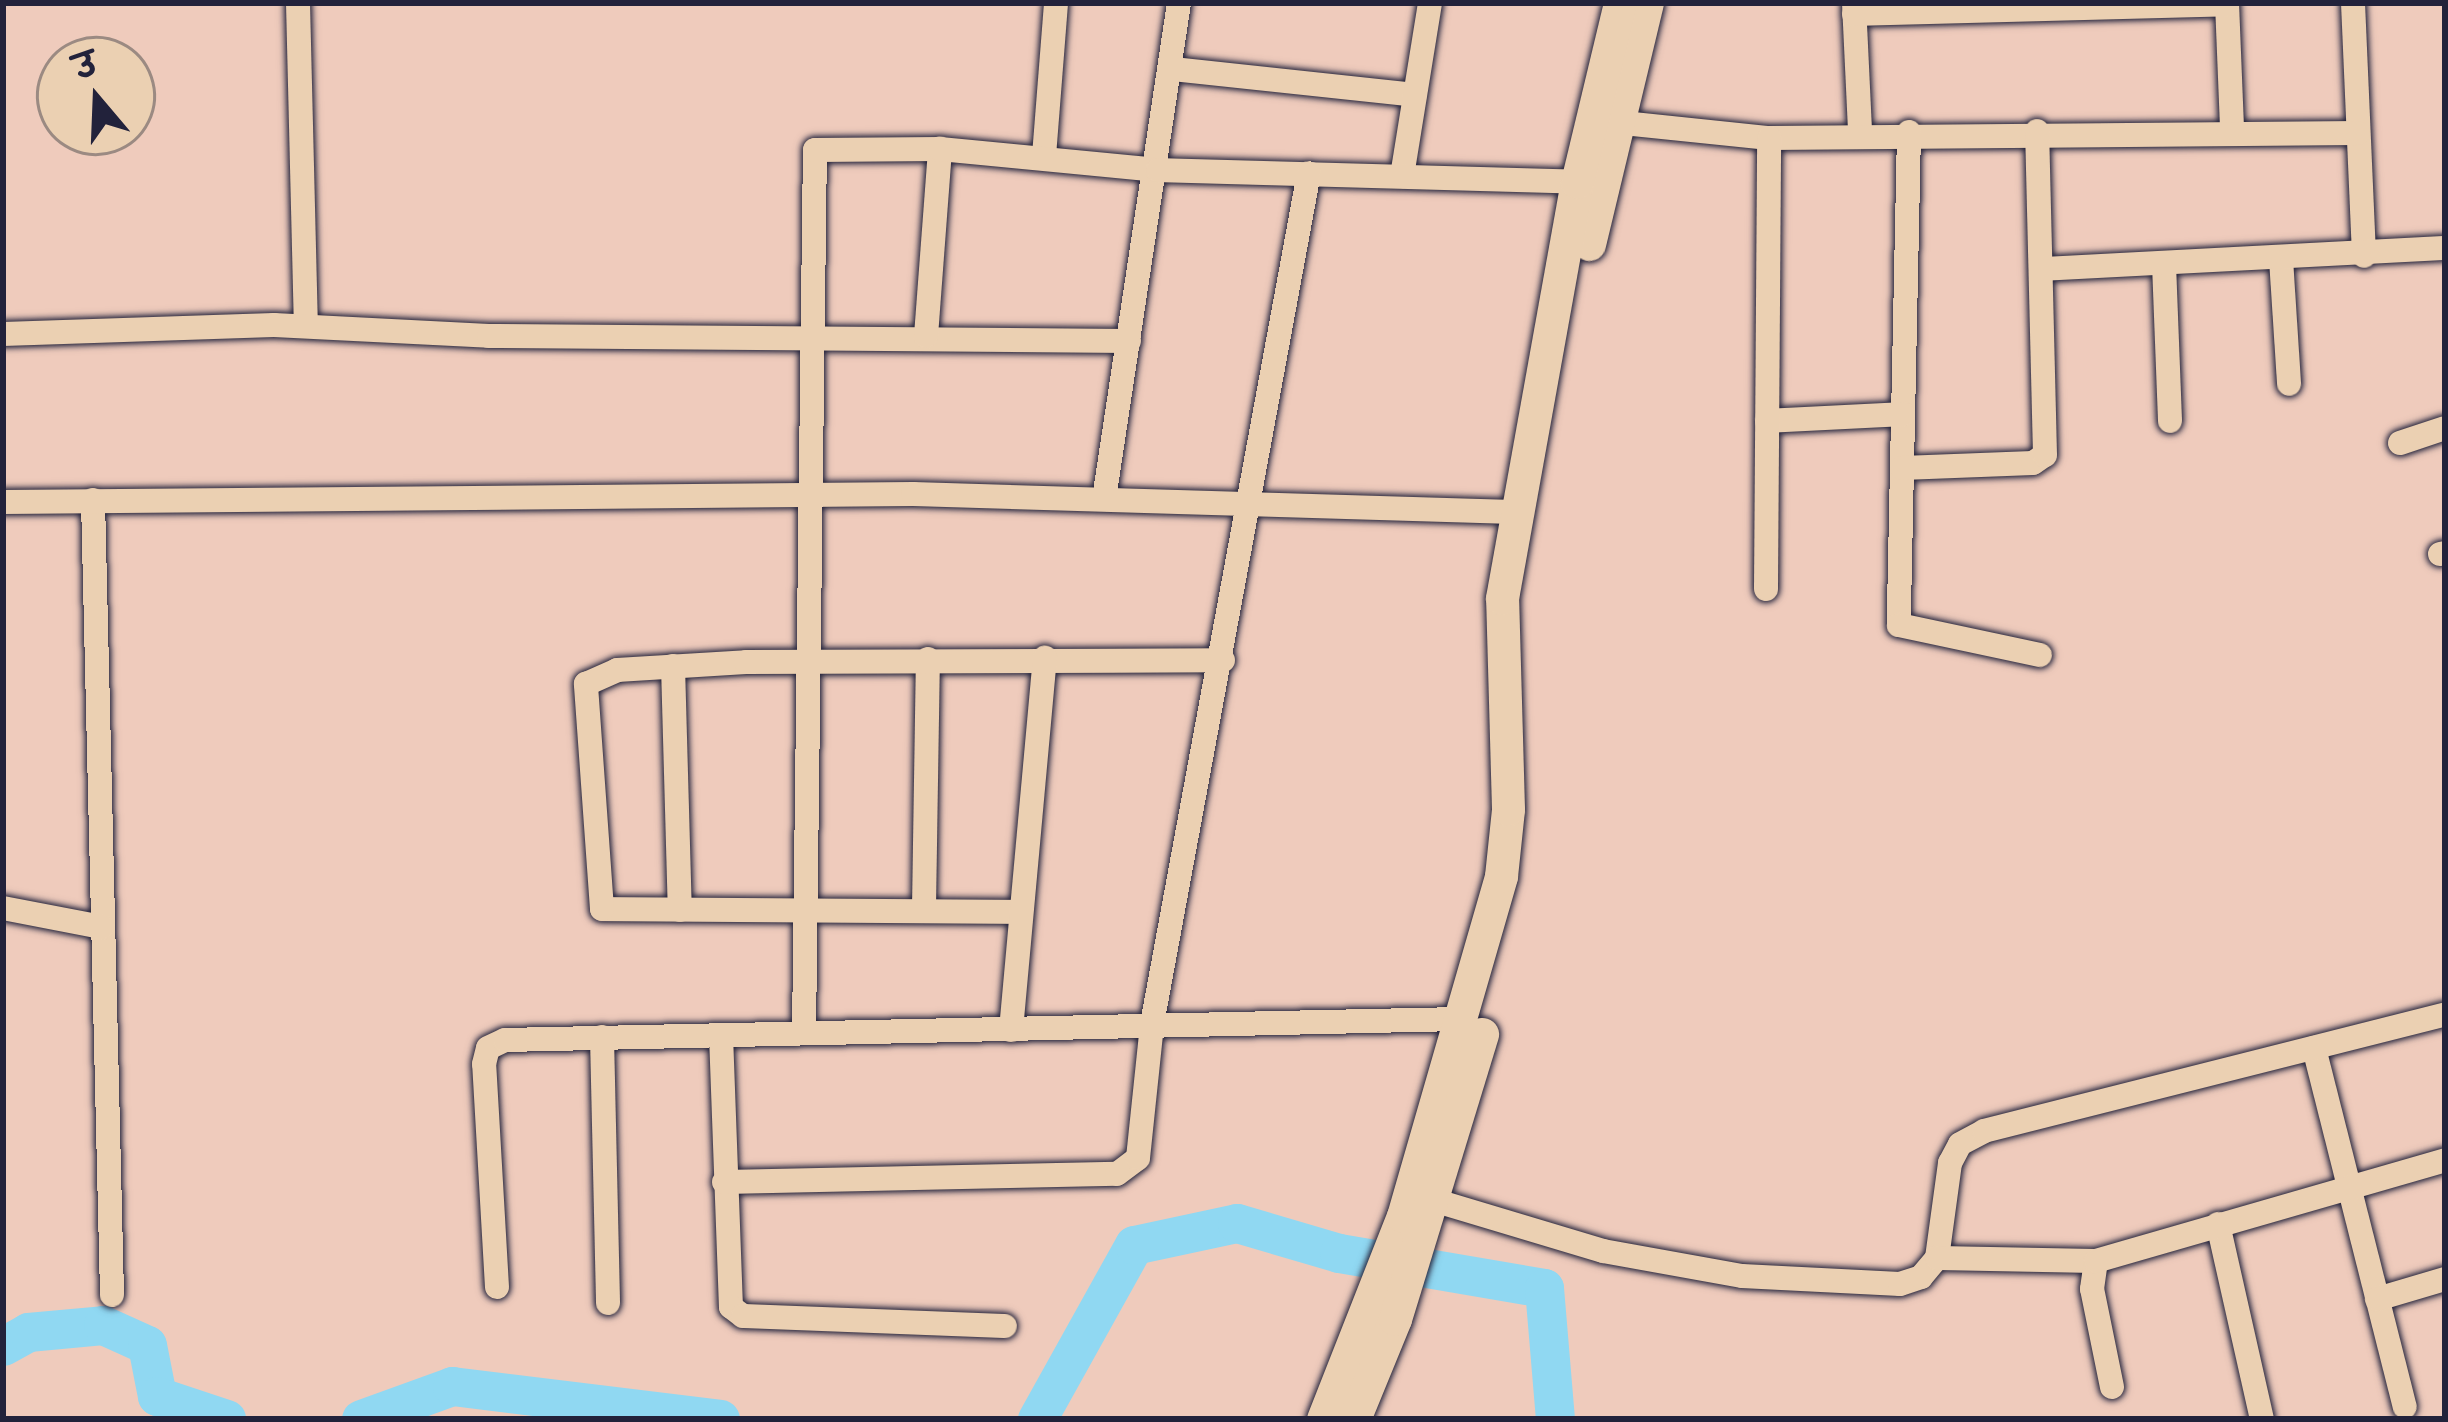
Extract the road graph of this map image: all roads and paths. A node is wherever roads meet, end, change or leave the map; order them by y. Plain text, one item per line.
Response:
1 (298, 3) edge
2 (1056, 3) edge
3 (1180, 3) edge
4 (1430, 3) edge
5 (1620, 3) edge
6 (1647, 3) edge
7 (2227, 3) edge
8 (2353, 3) edge
9 (2096, 5) edge
10 (1854, 8) edge
11 (1173, 69) junction
12 (1415, 95) junction
13 (1604, 121) junction
14 (2232, 129) junction
15 (2037, 131) junction
16 (1860, 132) junction
17 (1909, 132) junction
18 (2358, 133) junction
19 (1769, 138) junction
20 (940, 149) junction
21 (1044, 156) junction
22 (1158, 170) junction
23 (1309, 173) junction
24 (1402, 176) junction
25 (1577, 182) junction
26 (2445, 248) edge
27 (2364, 256) junction
28 (2281, 259) junction
29 (2164, 264) junction
30 (2042, 269) junction
31 (305, 325) junction
32 (3, 334) edge
33 (810, 336) junction
34 (926, 336) junction
35 (1130, 341) junction
36 (2289, 384) dead end
37 (1903, 414) junction
38 (1766, 422) junction
39 (2170, 422) dead end
40 (2445, 428) edge
41 (2399, 443) dead end
42 (1902, 467) junction
43 (3, 490) edge
44 (806, 496) junction
45 (1104, 499) junction
46 (93, 500) junction
47 (42, 501) junction
48 (3, 502) edge
49 (1252, 504) junction
50 (1514, 512) junction
51 (1766, 589) dead end
52 (2040, 655) dead end
53 (1045, 658) junction
54 (928, 659) junction
55 (806, 660) junction
56 (1223, 660) junction
57 (673, 666) junction
58 (3, 908) edge
59 (924, 908) junction
60 (804, 909) junction
61 (680, 910) junction
62 (1021, 912) junction
63 (103, 927) junction
64 (2445, 1014) edge
65 (1463, 1019) junction
66 (1152, 1024) junction
67 (1011, 1030) junction
68 (805, 1033) junction
69 (721, 1035) junction
70 (602, 1037) junction
71 (2314, 1048) junction
72 (2445, 1160) edge
73 (724, 1182) junction
74 (2349, 1187) junction
75 (1421, 1213) junction
76 (2218, 1224) junction
77 (1937, 1258) junction
78 (2096, 1262) junction
79 (2445, 1279) edge
80 (497, 1287) dead end
81 (112, 1295) dead end
82 (2377, 1298) junction
83 (608, 1303) dead end
84 (1384, 1312) junction
85 (1005, 1326) dead end
86 (2111, 1387) dead end
87 (2405, 1407) dead end
88 (1323, 1419) edge
89 (1354, 1419) edge
90 (2262, 1419) edge

1 - 31 street
2 - 21 street
3 - 11 street
4 - 12 street
5 - 13 street
6 - 13 street
7 - 9 street
7 - 14 street
8 - 18 street
9 - 10 street
10 - 16 street
11 - 12 street
11 - 22 street
12 - 24 street
13 - 19 street
13 - 25 street
13 - 75 street
14 - 15 street
14 - 18 street
15 - 17 street
15 - 30 street
16 - 17 street
16 - 19 street
17 - 37 street
18 - 27 street
19 - 38 street
20 - 21 street
20 - 33 street
20 - 34 street
21 - 22 street
22 - 23 street
22 - 35 street
23 - 24 street
23 - 49 street
24 - 25 street
25 - 50 street
26 - 27 street
27 - 28 street
28 - 29 street
28 - 36 street
29 - 30 street
29 - 39 street
30 - 42 street
31 - 32 street
31 - 33 street
33 - 34 street
33 - 44 street
34 - 35 street
35 - 45 street
37 - 38 street
37 - 42 street
38 - 51 street
40 - 41 street
42 - 52 street
43 - 47 street
44 - 45 street
44 - 46 street
44 - 55 street
45 - 49 street
46 - 47 street
46 - 63 street
47 - 48 street
49 - 50 street
49 - 56 street
50 - 65 street
53 - 54 street
53 - 56 street
53 - 62 street
54 - 55 street
54 - 59 street
55 - 57 street
55 - 60 street
56 - 66 street
57 - 61 street
57 - 61 street
58 - 63 street
59 - 60 street
59 - 62 street
60 - 61 street
60 - 68 street
62 - 67 street
63 - 81 street
64 - 71 street
65 - 66 street
65 - 75 street
66 - 67 street
66 - 73 street
67 - 68 street
68 - 69 street
69 - 70 street
69 - 73 street
70 - 80 street
70 - 83 street
71 - 74 street
71 - 77 street
72 - 74 street
73 - 85 street
74 - 76 street
74 - 82 street
75 - 77 street
75 - 84 street
76 - 78 street
76 - 90 street
77 - 78 street
78 - 86 street
79 - 82 street
82 - 87 street
84 - 88 street
84 - 89 street

